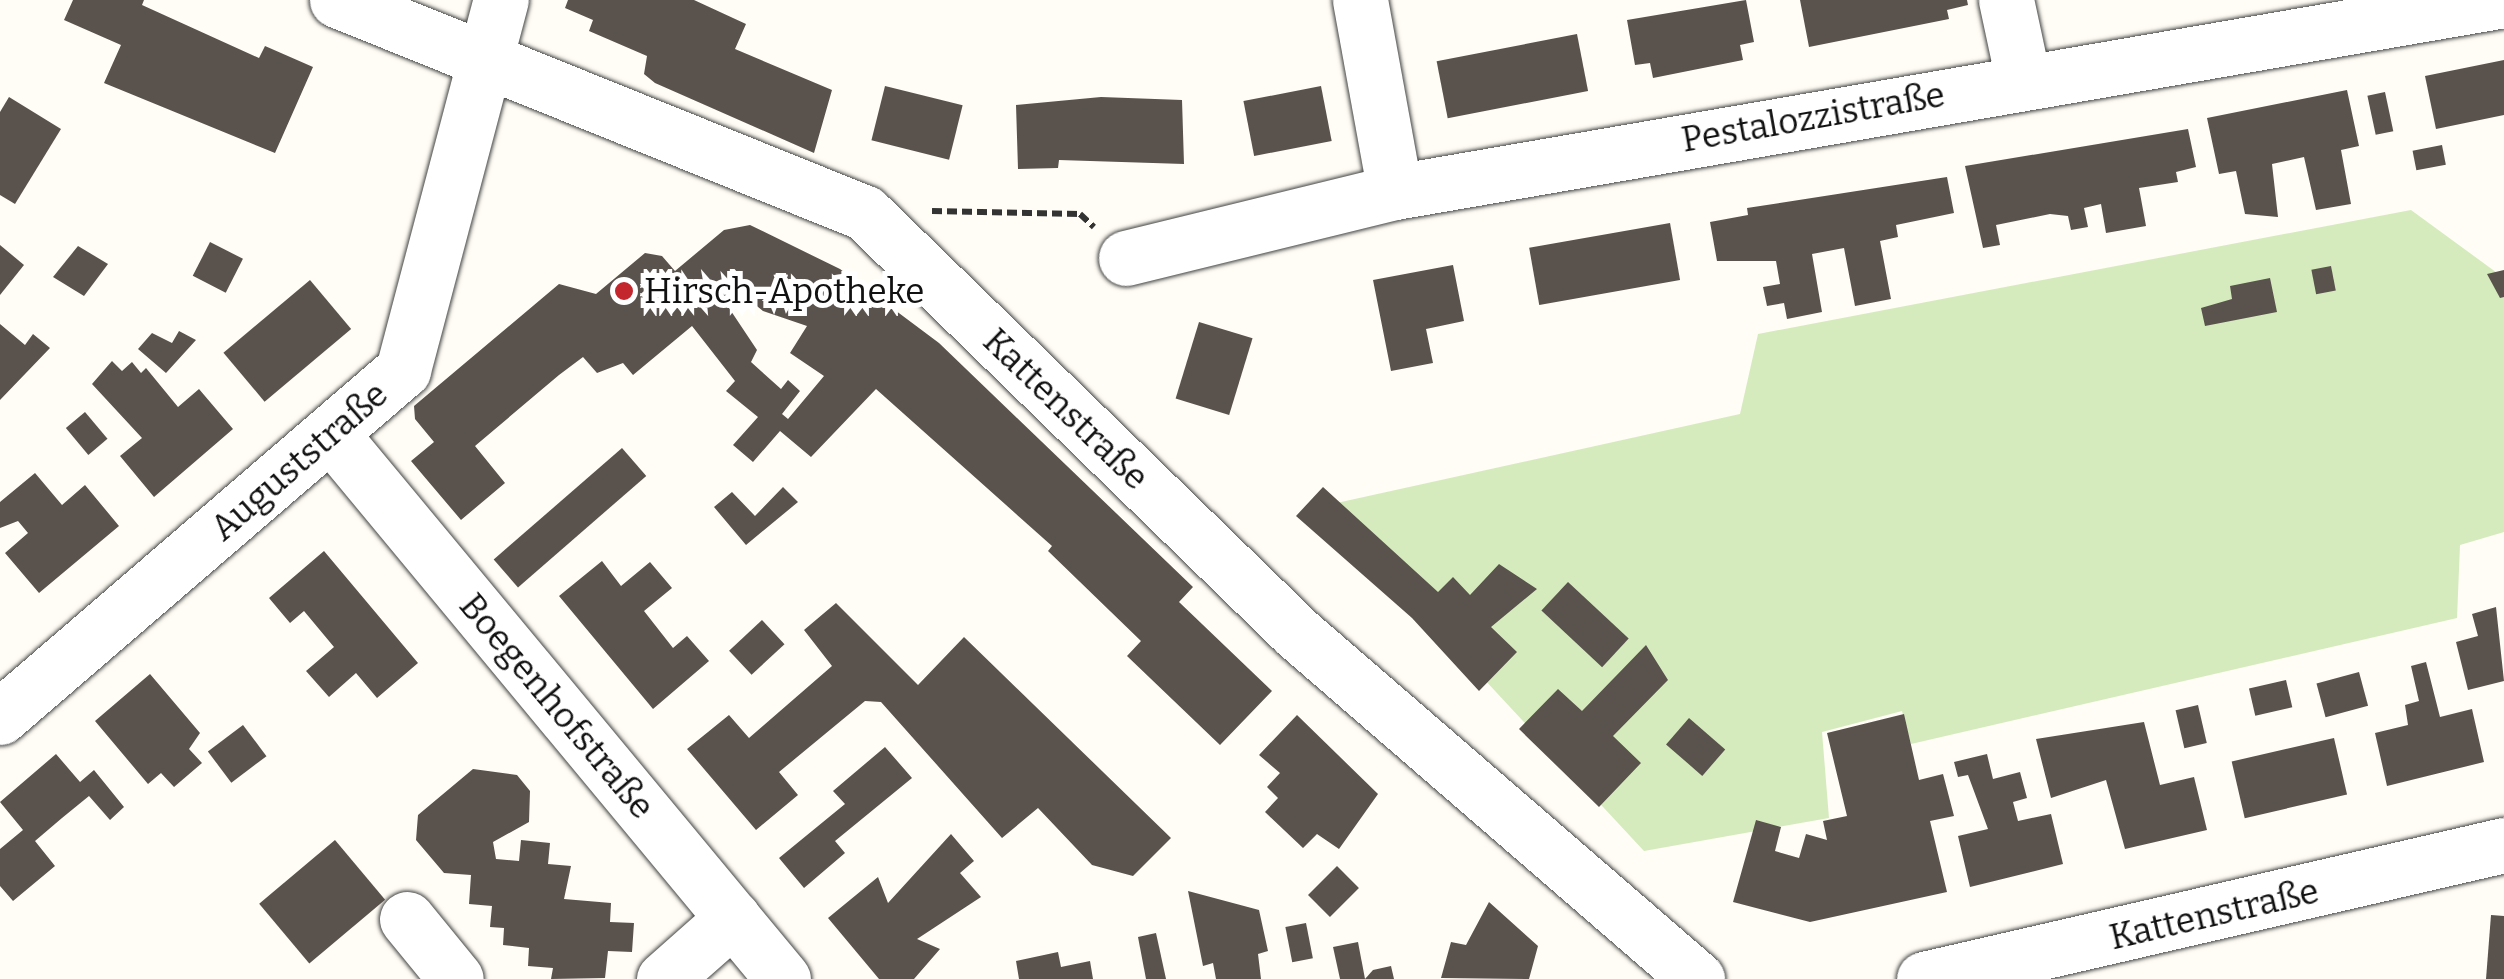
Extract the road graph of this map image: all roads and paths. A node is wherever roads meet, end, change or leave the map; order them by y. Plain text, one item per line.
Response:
1 (337, 0) edge
2 (501, 0) edge
3 (1360, 0) edge
4 (2006, 0) edge
5 (2504, 0) edge
6 (481, 64) junction
7 (2023, 80) junction
8 (1394, 192) junction
9 (865, 213) junction
10 (1126, 258) joint
11 (330, 434) junction
12 (0, 717) edge
13 (2504, 846) edge
14 (733, 918) junction
15 (408, 919) dead end
16 (1664, 968) edge
17 (456, 979) edge
18 (664, 979) edge
19 (783, 979) edge
20 (1924, 979) edge

1 - 6 street, Kattenstraße
2 - 6 street, Auguststraße
3 - 8 street
4 - 7 street
5 - 7 street, Pestalozzistraße
6 - 9 street, Kattenstraße
6 - 11 street, Auguststraße
7 - 8 street, Pestalozzistraße
8 - 10 street, Pestalozzistraße
9 - 10 path
9 - 16 street, Kattenstraße
11 - 12 street, Auguststraße
11 - 14 street, Boegenhofstraße
13 - 20 street, Kattenstraße
14 - 18 street
14 - 19 street, Boegenhofstraße
15 - 17 street

